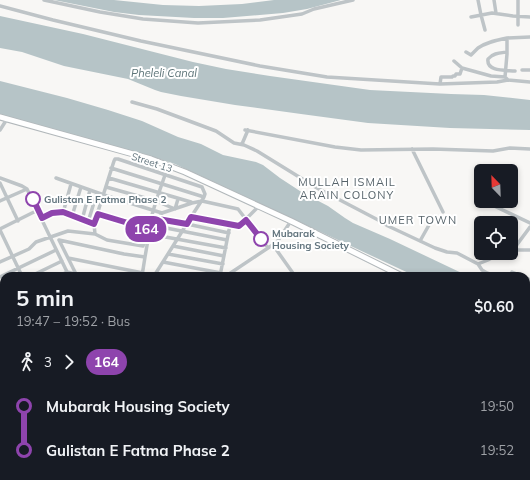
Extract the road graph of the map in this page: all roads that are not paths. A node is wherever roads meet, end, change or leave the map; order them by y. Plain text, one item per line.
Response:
1 (44, 0) edge
2 (353, 0) edge
3 (478, 0) edge
4 (494, 0) edge
5 (518, 0) edge
6 (0, 6) edge
7 (496, 13) junction
8 (481, 15) junction
9 (519, 16) junction
10 (471, 17) dead end
11 (530, 17) edge
12 (518, 25) dead end
13 (485, 30) dead end
14 (530, 37) edge
15 (507, 38) junction
16 (466, 52) dead end
17 (507, 52) junction
18 (454, 61) dead end
19 (462, 68) junction
20 (506, 70) junction
21 (522, 70) dead end
22 (530, 70) edge
23 (515, 71) dead end
24 (506, 78) junction
25 (530, 82) edge
26 (440, 84) junction
27 (132, 102) dead end
28 (0, 117) edge
29 (7, 119) junction
30 (0, 130) edge
31 (242, 144) junction
32 (412, 149) junction
33 (530, 149) edge
34 (111, 168) junction
35 (165, 175) junction
36 (0, 178) edge
37 (56, 178) dead end
38 (109, 178) junction
39 (0, 183) edge
40 (71, 184) junction
41 (161, 184) junction
42 (106, 186) junction
43 (81, 187) junction
44 (27, 189) junction
45 (90, 190) junction
46 (97, 193) junction
47 (158, 193) junction
48 (104, 195) junction
49 (7, 198) junction
50 (178, 199) junction
51 (203, 199) junction
52 (0, 201) edge
53 (156, 201) junction
54 (192, 203) junction
55 (259, 206) junction
56 (499, 208) edge
57 (175, 209) junction
58 (38, 210) junction
59 (153, 210) junction
60 (63, 212) junction
61 (443, 212) dead end
62 (162, 213) junction
63 (98, 214) junction
64 (72, 216) junction
65 (191, 217) junction
66 (42, 218) junction
67 (158, 219) junction
68 (82, 220) junction
69 (246, 220) junction
70 (18, 221) junction
71 (291, 221) junction
72 (88, 222) junction
73 (530, 223) edge
74 (94, 224) junction
75 (187, 224) junction
76 (230, 225) junction
77 (429, 225) dead end
78 (156, 226) junction
79 (530, 227) edge
80 (148, 229) junction
81 (0, 230) edge
82 (182, 232) junction
83 (229, 233) junction
84 (95, 234) junction
85 (149, 234) junction
86 (51, 236) junction
87 (178, 239) junction
88 (227, 240) junction
89 (420, 241) junction
90 (518, 243) edge
91 (273, 245) junction
92 (174, 246) junction
93 (226, 248) junction
94 (268, 248) junction
95 (56, 250) junction
96 (530, 250) edge
97 (518, 251) edge
98 (168, 254) junction
99 (12, 256) junction
100 (224, 256) junction
101 (145, 257) junction
102 (68, 258) junction
103 (488, 260) edge
104 (62, 261) junction
105 (0, 262) edge
106 (163, 262) junction
107 (223, 264) junction
108 (478, 264) junction
109 (17, 268) junction
110 (9, 272) edge
111 (20, 272) edge
112 (39, 272) edge
113 (67, 272) edge
114 (75, 272) edge
115 (133, 272) edge
116 (142, 272) edge
117 (156, 272) edge
118 (207, 272) edge
119 (221, 272) edge
120 (232, 272) edge
121 (292, 272) edge
122 (394, 272) edge
123 (486, 272) edge

1 - 2 street
3 - 8 street
4 - 7 street
5 - 9 street
6 - 26 street
7 - 8 street
7 - 9 street
8 - 10 street
8 - 13 street
9 - 11 street
9 - 12 street
14 - 15 street
15 - 16 street
15 - 17 street
17 - 20 street
17 - 20 street
18 - 19 street
19 - 24 street
19 - 26 street
20 - 23 street
20 - 24 street
21 - 22 street
24 - 25 street
24 - 26 street
27 - 31 street
28 - 29 main road
29 - 30 street
29 - 55 main road
31 - 32 street
31 - 89 street
32 - 33 street
32 - 61 street
34 - 35 street, Street 13
34 - 38 street
34 - 41 street
35 - 41 street
35 - 51 street, Street 13
36 - 44 street
37 - 40 street
38 - 42 street
38 - 47 street
39 - 49 street
40 - 43 street
40 - 60 street
41 - 47 street
41 - 51 street
42 - 48 street
42 - 53 street
43 - 45 street
43 - 64 street
44 - 49 street
44 - 58 street
45 - 46 street
45 - 68 street
46 - 48 street
46 - 72 street
47 - 50 street
47 - 53 street
48 - 59 street
48 - 63 street
49 - 52 street
49 - 70 street
50 - 54 street
50 - 57 street
51 - 54 street
51 - 65 street
51 - 69 street
53 - 57 street
53 - 59 street
54 - 57 street
55 - 69 street
55 - 71 main road
56 - 73 street
57 - 62 street
58 - 66 street
58 - 70 street
59 - 62 street
59 - 80 street
60 - 64 street
60 - 66 street
62 - 67 street
63 - 74 street
63 - 80 street
64 - 68 street
65 - 75 street
65 - 76 street
66 - 86 street
67 - 75 street
67 - 78 street
68 - 72 street
69 - 76 street
69 - 94 street
70 - 81 street
71 - 91 street
71 - 122 main road
72 - 74 street
74 - 84 street
75 - 82 street
75 - 83 street
76 - 83 street
77 - 89 street
78 - 80 street
78 - 82 street
79 - 90 street
80 - 84 street
80 - 85 street
81 - 99 street
82 - 87 street
82 - 88 street
83 - 88 street
84 - 86 street
85 - 87 street
85 - 101 street
86 - 95 street
86 - 99 street
87 - 92 street
87 - 93 street
88 - 93 street
89 - 108 street
91 - 94 street
91 - 121 street
92 - 98 street
92 - 100 street
93 - 100 street
94 - 120 street
95 - 104 street
95 - 109 street
96 - 97 street
98 - 106 street
98 - 107 street
99 - 105 street
99 - 109 street
100 - 107 street
101 - 102 street
101 - 116 street
102 - 114 street
102 - 115 street
103 - 108 street
104 - 112 street
104 - 113 street
106 - 117 street
106 - 118 street
107 - 119 street
108 - 123 street
109 - 110 street
109 - 111 street

